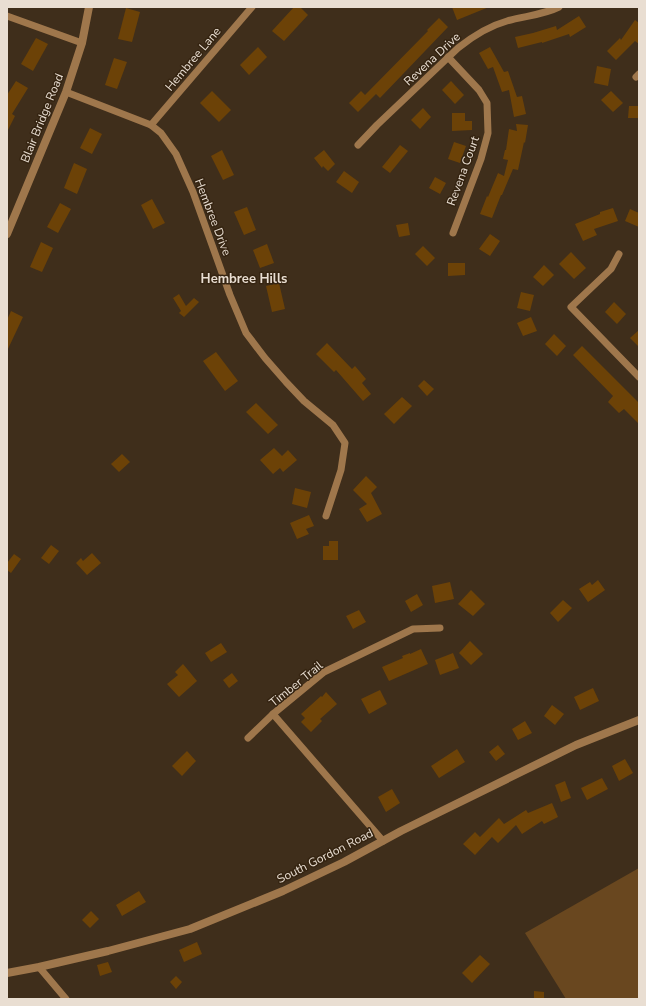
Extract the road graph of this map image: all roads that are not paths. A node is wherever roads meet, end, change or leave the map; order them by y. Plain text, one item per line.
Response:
1 (89, 7) edge
2 (252, 7) edge
3 (559, 7) edge
4 (7, 16) edge
5 (82, 43) junction
6 (448, 57) junction
7 (66, 92) junction
8 (151, 125) junction
9 (358, 145) dead end
10 (453, 233) dead end
11 (7, 234) edge
12 (619, 254) dead end
13 (639, 377) edge
14 (326, 516) dead end
15 (440, 628) dead end
16 (273, 714) junction
17 (639, 720) edge
18 (248, 738) dead end
19 (383, 841) junction
20 (39, 967) junction
21 (7, 973) edge
22 (66, 999) edge

1 - 5 street, Blair Bridge Road
2 - 8 street, Hembree Lane
3 - 6 street, Revena Drive
4 - 5 street
5 - 7 street, Blair Bridge Road
6 - 9 street, Revena Drive
6 - 10 street, Revena Court
7 - 8 street, Hembree Drive
7 - 11 street, Blair Bridge Road
8 - 14 street, Hembree Drive
12 - 13 street
15 - 16 street, Timber Trail
16 - 18 street
16 - 19 street, Timber Trail
17 - 19 street, South Gordon Road
19 - 20 street, South Gordon Road
20 - 21 street, South Gordon Road
20 - 22 street

